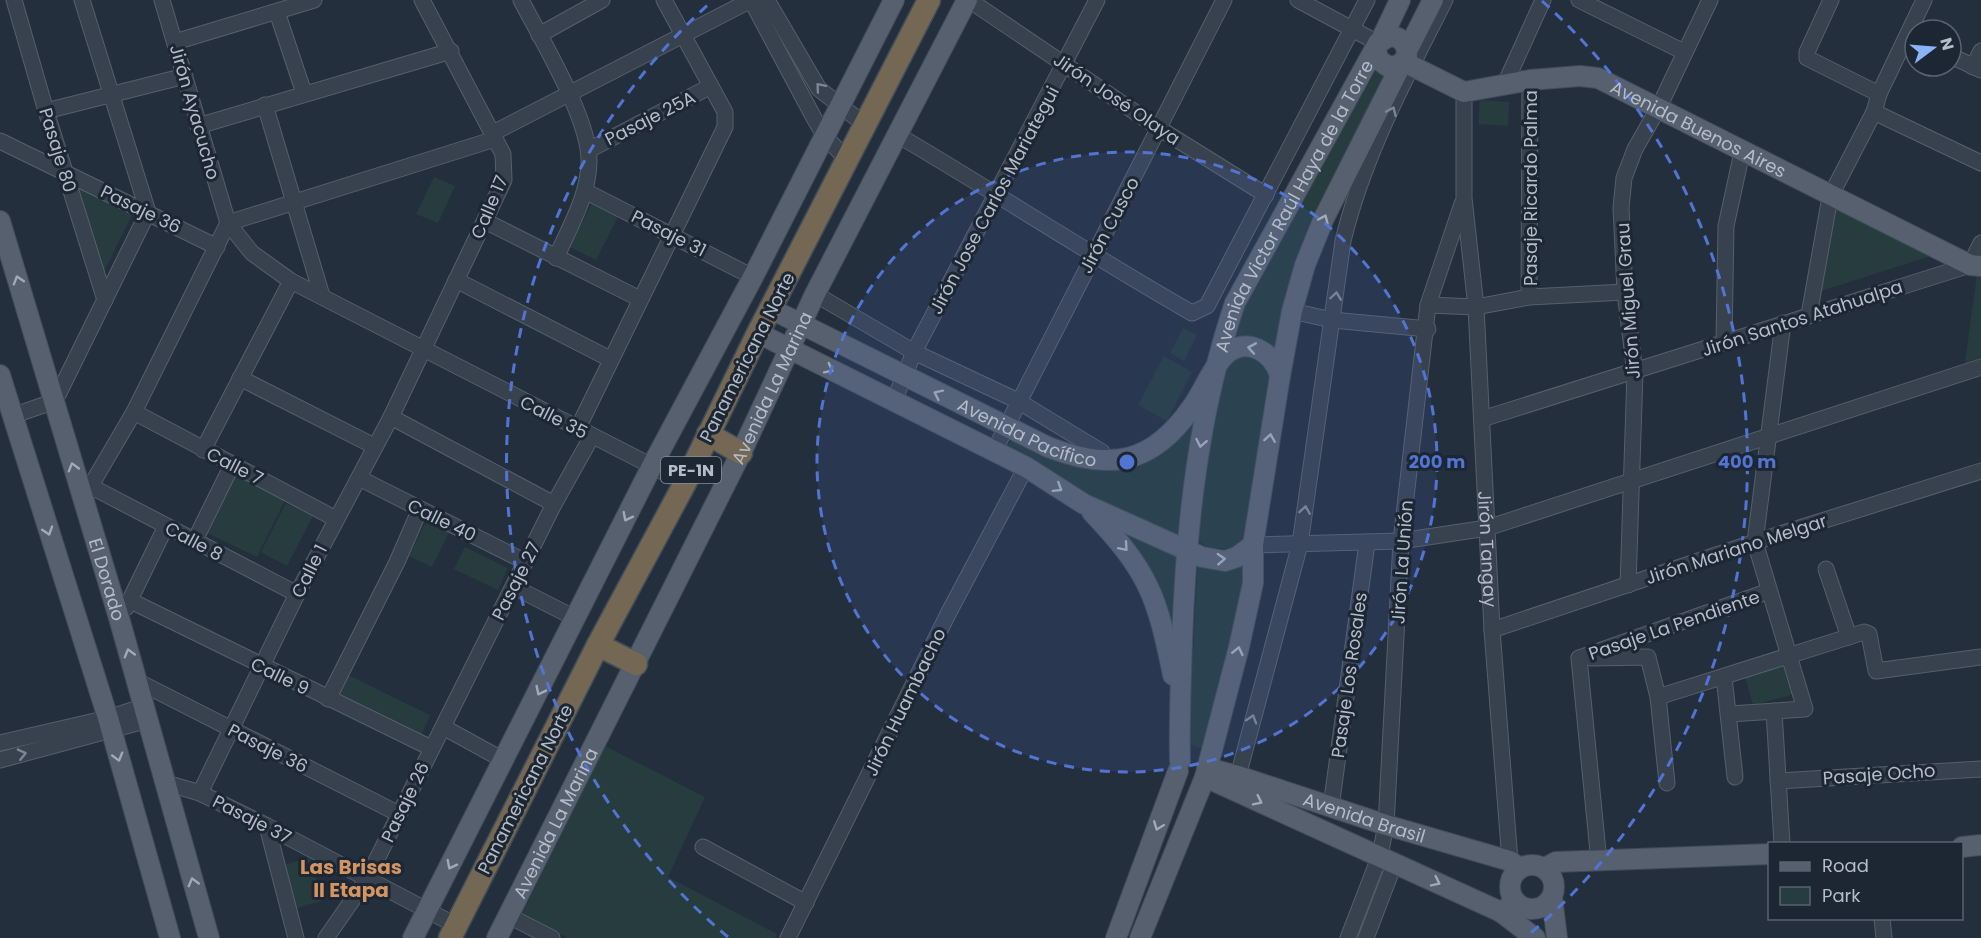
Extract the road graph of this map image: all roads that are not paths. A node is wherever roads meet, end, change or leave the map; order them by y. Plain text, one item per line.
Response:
1 (14, 0) edge
2 (82, 0) edge
3 (162, 0) edge
4 (314, 0) edge
5 (422, 0) edge
6 (521, 0) edge
7 (602, 0) edge
8 (664, 0) edge
9 (751, 0) edge
10 (767, 0) edge
11 (894, 0) edge
12 (929, 0) edge
13 (968, 0) edge
14 (1097, 0) edge
15 (1224, 0) edge
16 (1298, 0) edge
17 (1367, 0) edge
18 (1400, 0) edge
19 (1433, 0) edge
20 (1444, 0) edge
21 (1543, 0) edge
22 (1581, 0) edge
23 (1710, 0) edge
24 (1832, 0) edge
25 (1924, 0) edge
26 (277, 12) junction
27 (1918, 18) edge
28 (1352, 30) junction
29 (539, 35) junction
30 (683, 36) junction
31 (175, 42) junction
32 (1379, 44) junction
33 (451, 51) junction
34 (1903, 51) edge
35 (1981, 51) edge
36 (1684, 52) junction
37 (1407, 60) junction
38 (1963, 62) edge
39 (1065, 64) junction
40 (1977, 68) edge
41 (185, 75) junction
42 (1530, 80) junction
43 (1505, 84) junction
44 (711, 86) junction
45 (1464, 92) junction
46 (110, 93) junction
47 (304, 93) junction
48 (568, 94) junction
49 (1879, 94) junction
50 (265, 105) junction
51 (841, 106) junction
52 (1659, 107) junction
53 (46, 111) junction
54 (1874, 112) junction
55 (864, 124) junction
56 (198, 126) junction
57 (1160, 129) junction
58 (896, 134) junction
59 (824, 135) junction
60 (494, 136) junction
61 (0, 141) edge
62 (589, 150) junction
63 (1742, 152) junction
64 (847, 160) junction
65 (1981, 163) edge
66 (65, 171) junction
67 (585, 191) junction
68 (998, 194) junction
69 (1266, 195) junction
70 (1830, 197) junction
71 (1464, 198) junction
72 (294, 202) junction
73 (148, 212) junction
74 (0, 221) edge
75 (485, 221) junction
76 (228, 223) junction
77 (672, 235) junction
78 (1981, 243) edge
79 (218, 247) junction
80 (1093, 256) junction
81 (556, 258) junction
82 (1976, 265) edge
83 (753, 277) junction
84 (456, 280) junction
85 (291, 281) junction
86 (1625, 292) junction
87 (815, 294) junction
88 (322, 296) junction
89 (1529, 297) junction
90 (640, 299) junction
91 (105, 300) junction
92 (1428, 305) junction
93 (1476, 307) junction
94 (771, 309) junction
95 (1292, 310) junction
96 (1809, 315) junction
97 (1332, 320) junction
98 (1783, 323) junction
99 (802, 325) junction
100 (1428, 329) junction
101 (758, 333) junction
102 (1724, 342) junction
103 (791, 350) junction
104 (423, 351) junction
105 (914, 352) junction
106 (610, 359) junction
107 (1217, 365) junction
108 (1981, 367) edge
109 (1635, 373) junction
110 (0, 375) edge
111 (1280, 376) junction
112 (240, 378) junction
113 (906, 378) junction
114 (55, 401) junction
115 (894, 401) junction
116 (1018, 401) junction
117 (134, 412) junction
118 (12, 416) junction
119 (391, 417) junction
120 (1482, 419) junction
121 (1005, 427) junction
122 (578, 428) junction
123 (708, 435) junction
124 (591, 436) junction
125 (1767, 436) junction
126 (374, 446) junction
127 (203, 450) junction
128 (994, 451) junction
129 (1102, 452) dead end
130 (741, 453) junction
131 (653, 464) junction
132 (232, 465) junction
133 (1026, 467) junction
134 (1981, 471) edge
135 (358, 478) junction
136 (1632, 480) junction
137 (685, 483) junction
138 (87, 493) junction
139 (554, 504) junction
140 (1084, 504) junction
141 (420, 509) junction
142 (336, 519) junction
143 (166, 526) junction
144 (1487, 528) junction
145 (1401, 541) junction
146 (194, 542) junction
147 (1755, 542) junction
148 (1367, 543) junction
149 (1253, 544) junction
150 (1300, 544) junction
151 (1185, 550) junction
152 (526, 562) junction
153 (1826, 569) dead end
154 (1628, 585) junction
155 (514, 587) junction
156 (1769, 591) junction
157 (297, 594) junction
158 (131, 601) junction
159 (119, 618) junction
160 (575, 618) junction
161 (1492, 630) junction
162 (1849, 637) junction
163 (598, 645) junction
164 (1791, 657) junction
165 (1981, 657) edge
166 (1579, 658) junction
167 (636, 664) junction
168 (263, 667) junction
169 (1724, 677) junction
170 (137, 681) junction
171 (1658, 697) junction
172 (328, 699) junction
173 (1180, 708) junction
174 (1774, 711) junction
175 (146, 713) junction
176 (1729, 714) junction
177 (109, 724) junction
178 (445, 728) junction
179 (233, 730) junction
180 (43, 741) junction
181 (0, 743) edge
182 (431, 748) junction
183 (0, 759) edge
184 (505, 761) junction
185 (1179, 766) junction
186 (1981, 769) edge
187 (1206, 773) junction
188 (1238, 776) junction
189 (1735, 777) dead end
190 (1778, 781) junction
191 (166, 783) junction
192 (1667, 783) dead end
193 (201, 793) junction
194 (1331, 807) junction
195 (399, 814) junction
196 (1386, 825) junction
197 (267, 826) junction
198 (1782, 842) edge
199 (1981, 845) edge
200 (703, 847) dead end
201 (1963, 847) edge
202 (1768, 854) edge
203 (1387, 858) junction
204 (1599, 862) junction
205 (1515, 865) junction
206 (1545, 868) junction
207 (367, 879) junction
208 (1552, 897) junction
209 (806, 903) junction
210 (1512, 906) junction
211 (428, 910) junction
212 (509, 916) junction
213 (1882, 920) edge
214 (453, 932) edge
215 (1534, 936) edge
216 (170, 938) edge
217 (209, 938) edge
218 (296, 938) edge
219 (326, 938) edge
220 (413, 938) edge
221 (497, 938) edge
222 (552, 938) edge
223 (788, 938) edge
224 (1116, 938) edge
225 (1140, 938) edge
226 (1348, 938) edge
227 (1366, 938) edge
228 (1557, 938) edge
229 (1884, 938) edge

1 - 53 street, Pasaje 80
2 - 46 street
3 - 31 street, Jirón Ayacucho
4 - 26 street
5 - 33 street, Calle 17
6 - 29 street
7 - 29 street
8 - 30 street
9 - 30 street
9 - 59 street
51 -> 10 street
11 - 51 main road
12 - 55 highway, Panamericana Norte / PE-1N
13 - 39 street, Jirón José Olaya
13 - 58 main road, Avenida La Marina
14 - 39 street, Jirón Jose Carlos Mariategui
15 - 57 street, Jirón Cusco
16 - 28 street
17 - 28 street
18 - 32 main road, Avenida Victor Raúl Haya de la Torre
19 - 37 main road, Avenida Victor Raúl Haya de la Torre
20 - 37 street
21 - 43 street
22 - 36 street
23 - 36 street, Jirón Miguel Grau
24 - 49 street
25 - 27 street
26 - 31 street
26 - 47 street
28 - 32 street
28 - 69 street
29 - 48 street
30 - 44 street
30 - 48 street
31 - 41 street, Jirón Ayacucho
32 - 37 main road
32 - 107 main road, Avenida Victor Raúl Haya de la Torre
33 - 47 street
33 - 60 street, Calle 17
34 - 49 street
35 - 40 street
36 - 52 street, Jirón Miguel Grau
37 - 45 main road
95 -> 37 main road, Avenida Victor Raúl Haya de la Torre
97 -> 37 street
38 - 40 street
39 - 57 street, Jirón José Olaya
39 - 68 street, Jirón Jose Carlos Mariategui
41 - 46 street
41 - 56 street, Jirón Ayacucho
42 - 43 main road, Avenida Buenos Aires
42 - 52 main road, Avenida Buenos Aires
42 - 89 street, Pasaje Ricardo Palma
43 - 45 main road, Avenida Buenos Aires
44 - 62 street, Pasaje 25A
44 - 77 street
45 - 71 street, Jirón Tangay
46 - 53 street
46 - 73 street
47 - 50 street
48 - 60 street
48 - 62 street
49 - 54 street
50 - 56 street
50 - 72 street
51 - 55 street
51 - 59 main road
52 - 63 main road, Avenida Buenos Aires
52 - 86 street, Jirón Miguel Grau
53 - 66 street, Pasaje 80
54 - 65 street
54 - 70 street
55 - 64 highway, Panamericana Norte / PE-1N
56 - 76 street, Jirón Ayacucho
57 - 69 street, Jirón José Olaya
57 - 80 street, Jirón Cusco
58 - 68 street
58 - 87 main road, Avenida La Marina
59 - 64 street
59 - 83 main road
60 - 72 street
60 - 75 street, Calle 17
61 - 66 street, Pasaje 36
62 - 67 street
63 - 70 main road, Avenida Buenos Aires
63 - 102 street
64 - 94 highway, Panamericana Norte / PE-1N
66 - 73 street, Pasaje 36
66 - 91 street, Pasaje 80
67 - 77 street, Pasaje 31
67 - 81 street
68 - 80 street
68 - 105 street, Jirón Jose Carlos Mariategui
69 - 80 street
70 - 82 main road, Avenida Buenos Aires
70 - 96 street
71 - 92 street, Jirón La Unión
71 - 93 street, Jirón Tangay
72 - 76 street
72 - 88 street
73 - 79 street, Pasaje 36
73 - 91 street
114 -> 74 main road, El Dorado
75 - 81 street
75 - 84 street, Calle 17
76 - 79 street
76 - 85 street, Calle 35
77 - 83 street, Pasaje 31
77 - 90 street
78 - 82 street
79 - 117 street
80 - 116 street, Jirón Cusco
81 - 90 street
82 - 96 street, Jirón Santos Atahualpa
83 - 131 main road
84 - 104 street, Calle 17
84 - 106 street
85 - 88 street, Calle 35
85 - 112 street
86 - 89 street
86 - 109 street, Jirón Miguel Grau
87 - 99 main road, Avenida La Marina
87 - 105 street
88 - 104 street, Calle 35
89 - 93 street
90 - 106 street
91 - 114 street
92 - 93 street
92 - 100 street, Jirón La Unión
93 - 120 street, Jirón Tangay
94 - 99 main road, Avenida Pacífico
94 - 101 highway, Panamericana Norte / PE-1N
95 - 97 street
95 - 111 main road, Avenida Victor Raúl Haya de la Torre
96 - 98 street, Jirón Santos Atahualpa
97 - 100 street
150 -> 97 street
98 - 102 street, Jirón Santos Atahualpa
98 - 125 street
99 - 103 main road, Avenida La Marina
99 - 113 main road, Avenida Pacífico
100 - 145 street, Jirón La Unión
101 - 103 main road, Avenida Pacífico
101 - 123 highway, Panamericana Norte / PE-1N
102 - 109 street, Jirón Santos Atahualpa
103 -> 115 main road, Avenida Pacífico
103 - 130 main road, Avenida La Marina
104 - 119 street, Calle 1
104 - 122 street, Calle 35
105 - 113 street, Jirón Jose Carlos Mariategui
105 - 116 street
106 - 122 street
111 -> 107 main road
107 - 121 main road, Avenida Pacífico
107 -> 151 main road
108 - 125 street
109 - 120 street, Jirón Santos Atahualpa
109 - 136 street, Jirón Miguel Grau
110 - 118 main road
149 -> 111 main road
112 - 126 street
112 - 127 street
113 - 115 street, Jirón Jose Carlos Mariategui
121 -> 113 main road, Avenida Pacífico
114 - 118 street
138 -> 114 main road, El Dorado
115 - 128 main road, Avenida Pacífico
116 - 121 street, Jirón Cusco
116 - 129 street
117 - 127 street, Calle 7
117 - 138 street
118 -> 177 main road
119 - 126 street, Calle 1
119 - 139 street
120 - 144 street, Jirón Tangay
121 - 128 street, Jirón Cusco
122 - 124 street, Calle 35
123 - 130 highway
123 - 137 highway, Panamericana Norte / PE-1N
124 - 131 street, Calle 35
124 - 139 street, Pasaje 27
125 - 136 street
125 - 147 street
126 - 135 street, Calle 1
127 - 132 street, Calle 7
128 - 133 main road, Avenida Pacífico
130 - 167 main road, Avenida La Marina
131 - 137 street, Calle 35
131 -> 160 main road
132 - 142 street, Calle 7
132 - 146 street
133 -> 140 main road, Avenida Pacífico
133 - 209 street, Jirón Huambacho
134 - 147 street, Jirón Mariano Melgar
135 - 141 street, Calle 40
135 - 142 street, Calle 1
136 - 144 street
136 - 154 street, Jirón Miguel Grau
137 - 163 highway, Panamericana Norte / PE-1N
138 - 143 street, Calle 8
138 - 159 main road, El Dorado
139 - 152 street, Pasaje 27
140 - 151 main road, Avenida Pacífico
140 -> 173 main road
141 - 152 street, Calle 40
141 - 172 street
142 - 157 street, Calle 1
143 - 146 street, Calle 8
143 - 158 street
144 - 145 street
144 - 161 street, Jirón Tangay
145 - 148 street
145 - 196 street, Jirón La Unión
146 - 157 street, Calle 8
147 - 154 street, Jirón Mariano Melgar
147 - 156 street
148 - 150 street
148 - 194 street, Pasaje Los Rosales
149 - 150 street
151 -> 149 main road, Avenida Pacífico
187 -> 149 main road
188 -> 150 street
151 - 173 main road
152 - 155 street, Pasaje 27
153 - 162 street
154 - 161 street, Jirón Mariano Melgar
155 - 160 street
155 - 178 street, Pasaje 27
156 - 164 street
156 - 166 street, Pasaje La Pendiente
157 - 168 street, Calle 1
158 - 159 street
158 - 168 street, Calle 9
170 -> 159 main road, El Dorado
160 -> 184 main road
161 - 205 street, Jirón Tangay
162 - 164 street
162 - 165 street
163 - 167 highway
163 - 214 highway, Panamericana Norte / PE-1N
164 - 169 street
164 - 174 street
166 - 171 street
166 - 204 street
167 - 212 main road, Avenida La Marina
168 - 172 street, Calle 9
168 - 179 street, Calle 1
169 - 171 street
169 - 176 street
170 - 175 main road, El Dorado
170 - 179 street, Pasaje 36
171 - 192 street
172 - 182 street, Calle 9
173 - 185 main road
174 - 176 street
174 - 190 street
175 - 177 street
175 - 191 main road, El Dorado
176 - 189 street
177 - 180 street
177 -> 216 main road
178 - 182 street, Pasaje 26
178 - 184 street
179 - 193 street, Calle 1
179 - 195 street, Pasaje 36
180 - 181 street
183 -> 180 street
182 - 195 street, Pasaje 26
184 -> 211 main road
185 - 187 main road
185 -> 224 main road
186 - 190 street, Pasaje Ocho
187 - 188 main road, Avenida Brasil
187 -> 203 main road
187 - 225 main road
188 - 194 main road, Avenida Brasil
190 - 198 street
191 - 193 street, Pasaje 37
217 -> 191 main road, El Dorado
193 - 197 street, Pasaje 37
194 - 196 main road, Avenida Brasil
195 - 207 street, Pasaje 26
196 - 203 street, Jirón La Unión
196 - 205 main road, Avenida Brasil
197 - 207 street, Pasaje 37
197 - 218 street
199 - 201 main road
200 - 209 street
202 - 204 main road
203 -> 210 main road
203 - 226 street
203 - 227 street
204 - 206 main road
205 - 206 main road
205 - 210 main road
206 - 208 main road
207 - 211 street, Pasaje 37
207 - 219 street, Pasaje 26
208 - 210 main road
208 - 228 main road
209 - 223 street, Jirón Huambacho
210 - 215 main road
211 - 214 street, Pasaje 37
211 - 220 main road
212 - 221 main road, Avenida La Marina
212 - 222 street
213 - 229 street

